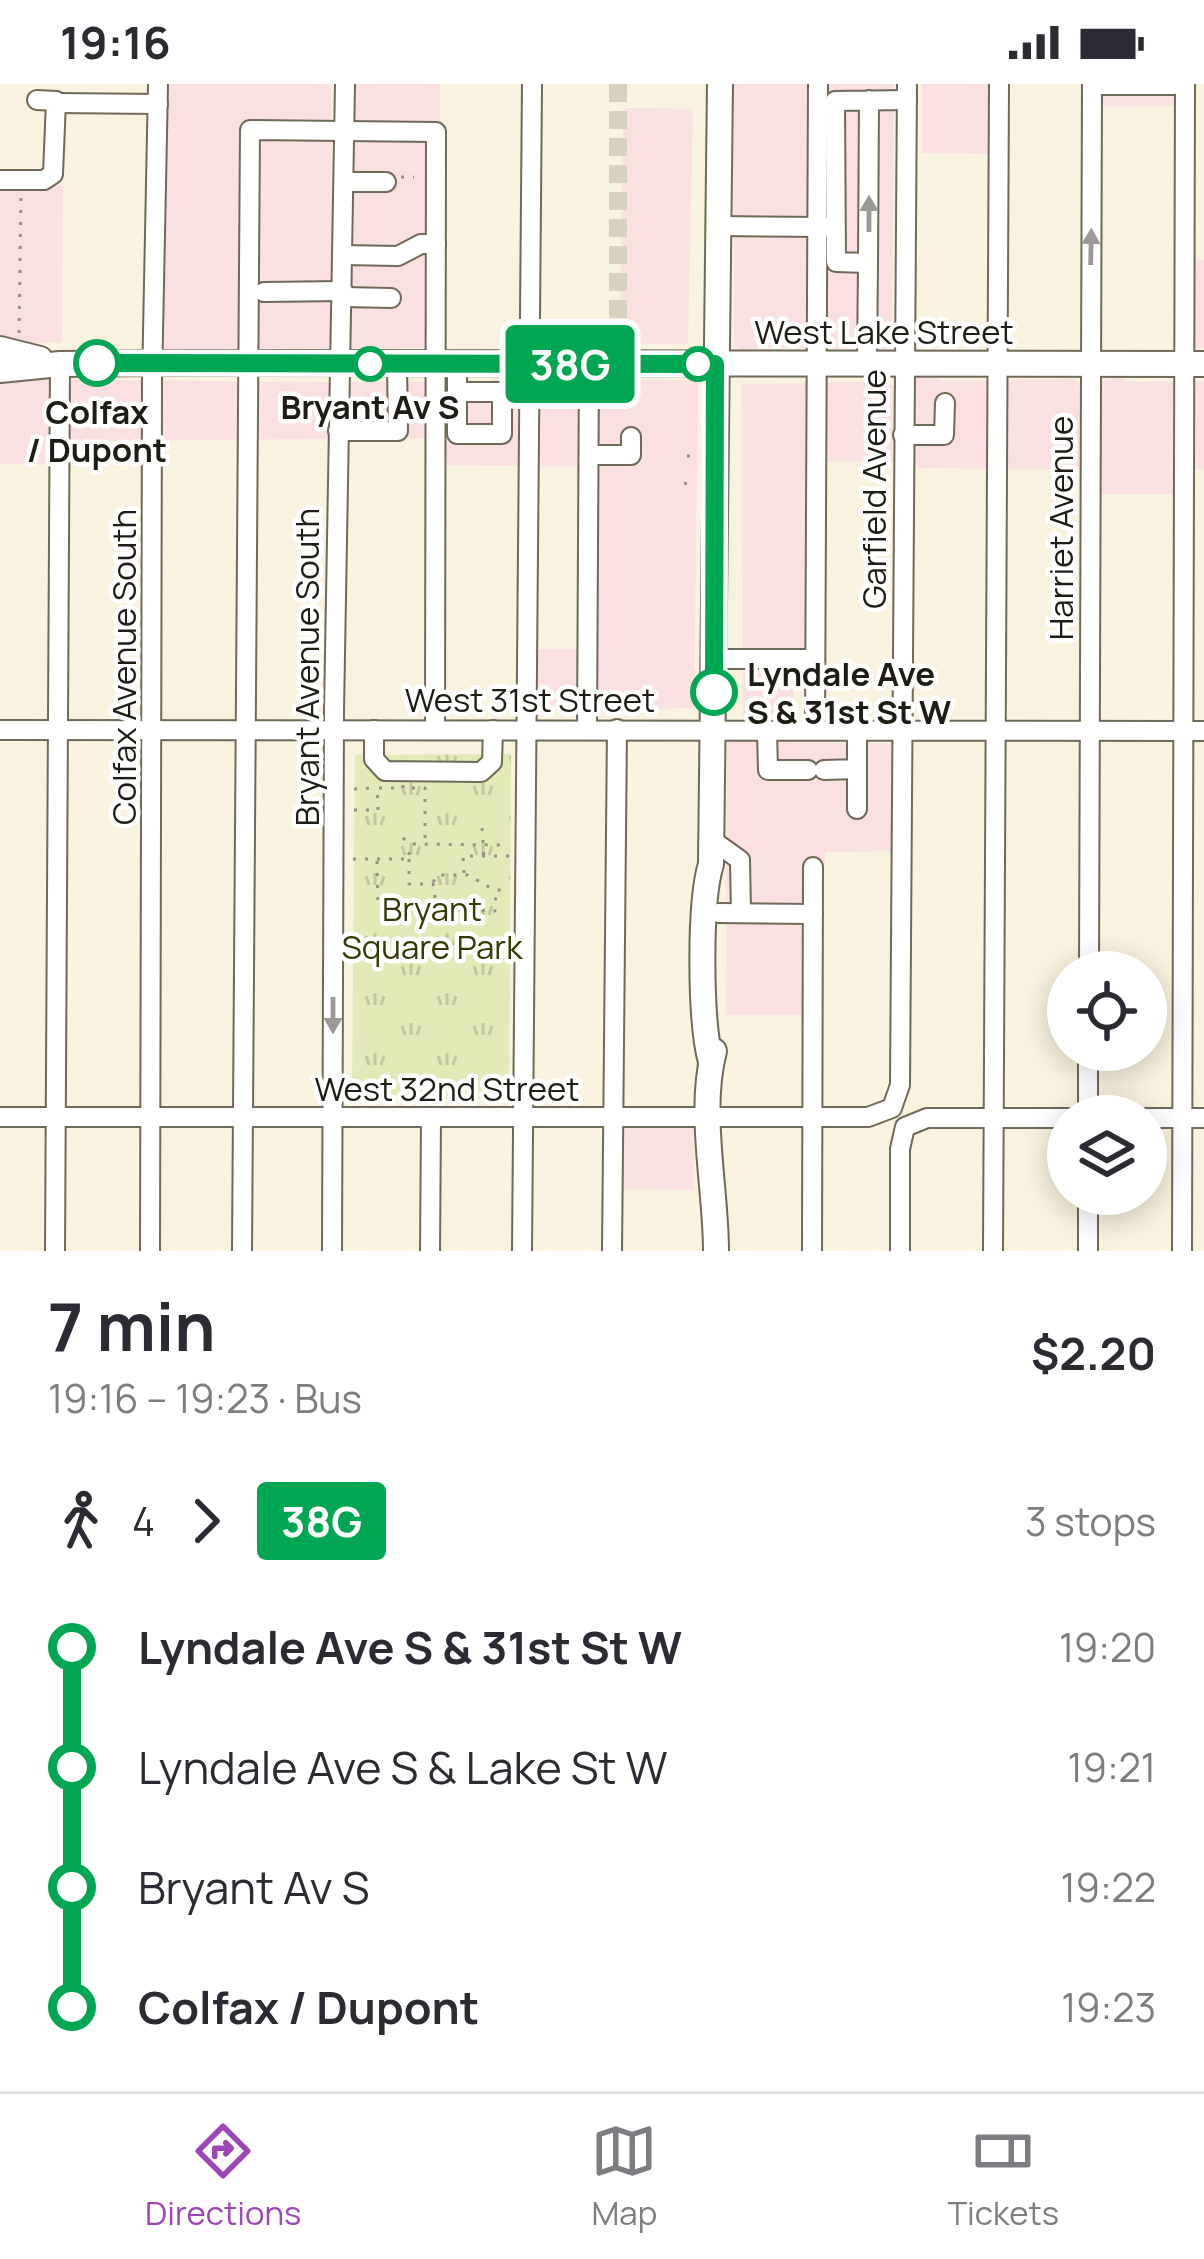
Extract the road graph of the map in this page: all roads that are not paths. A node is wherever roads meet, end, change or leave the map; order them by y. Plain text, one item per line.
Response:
1 (345, 84) edge
2 (532, 84) edge
3 (720, 84) edge
4 (818, 84) edge
5 (999, 84) edge
6 (1185, 84) edge
7 (1092, 85) edge
8 (1174, 85) edge
9 (907, 92) edge
10 (158, 94) edge
11 (869, 100) junction
12 (344, 131) junction
13 (0, 180) edge
14 (344, 182) junction
15 (386, 182) dead end
16 (718, 226) junction
17 (826, 227) junction
18 (436, 244) junction
19 (344, 255) junction
20 (868, 263) junction
21 (264, 292) dead end
22 (343, 294) junction
23 (391, 298) dead end
24 (10, 346) edge
25 (153, 363) junction
26 (249, 364) junction
27 (342, 364) junction
28 (397, 364) junction
29 (447, 364) junction
30 (528, 364) junction
31 (589, 364) junction
32 (715, 364) junction
33 (817, 364) junction
34 (867, 364) junction
35 (903, 364) junction
36 (997, 364) junction
37 (1090, 364) junction
38 (1195, 364) edge
39 (0, 370) edge
40 (44, 372) junction
41 (457, 392) junction
42 (945, 403) dead end
43 (502, 414) junction
44 (528, 414) junction
45 (416, 426) dead end
46 (436, 426) junction
47 (338, 431) junction
48 (903, 435) junction
49 (631, 437) dead end
50 (589, 455) junction
51 (714, 659) junction
52 (815, 659) junction
53 (617, 729) junction
54 (713, 729) junction
55 (0, 730) edge
56 (61, 730) junction
57 (154, 730) junction
58 (248, 730) junction
59 (334, 730) junction
60 (374, 730) junction
61 (435, 730) junction
62 (493, 730) junction
63 (527, 730) junction
64 (587, 730) junction
65 (767, 730) junction
66 (815, 730) junction
67 (857, 730) junction
68 (902, 730) junction
69 (996, 731) junction
70 (1090, 731) junction
71 (1182, 731) junction
72 (1204, 731) edge
73 (857, 769) junction
74 (857, 809) dead end
75 (711, 852) junction
76 (813, 867) dead end
77 (729, 914) junction
78 (813, 914) junction
79 (1089, 951) edge
80 (711, 1062) junction
81 (892, 1108) joint
82 (0, 1117) edge
83 (56, 1118) junction
84 (151, 1118) junction
85 (244, 1118) junction
86 (333, 1118) junction
87 (431, 1118) junction
88 (522, 1118) junction
89 (614, 1118) junction
90 (710, 1118) junction
91 (813, 1118) junction
92 (994, 1118) junction
93 (1047, 1118) edge
94 (1167, 1118) edge
95 (1182, 1118) junction
96 (1204, 1118) edge
97 (710, 1169) junction
98 (1088, 1215) edge
99 (55, 1251) edge
100 (150, 1251) edge
101 (242, 1251) edge
102 (332, 1251) edge
103 (430, 1251) edge
104 (522, 1251) edge
105 (612, 1251) edge
106 (703, 1251) edge
107 (716, 1251) edge
108 (812, 1251) edge
109 (900, 1251) edge
110 (993, 1251) edge
111 (1088, 1251) edge
112 (1182, 1251) edge

1 - 12 street, Bryant Avenue South
2 - 30 street
3 - 16 main road
4 - 17 street
5 - 36 street
6 - 38 street
7 - 8 street
37 -> 7 street, Harriet Avenue
9 - 11 street
9 - 35 street, Garfield Avenue
10 - 13 street
10 - 25 street, Colfax Avenue South
11 - 17 street
20 -> 11 street
12 - 14 street, Bryant Avenue South
12 - 18 street
12 - 26 street
14 - 15 street
14 - 19 street, Bryant Avenue South
16 - 17 street
16 - 32 main road
17 - 20 street
17 - 33 street
18 - 19 street
18 - 29 street
19 - 22 street, Bryant Avenue South
20 - 34 street
21 - 22 street
22 - 23 street
22 - 27 street, Bryant Avenue South
24 - 40 main road, West Lake Street
25 - 26 main road, West Lake Street
25 - 40 main road, West Lake Street
25 - 57 street, Colfax Avenue South
26 - 27 main road, West Lake Street
26 - 58 street
27 - 28 main road, West Lake Street
27 - 47 street, Bryant Avenue South
28 - 29 main road, West Lake Street
28 - 47 street
29 - 30 main road, West Lake Street
29 - 41 street
29 - 46 street
30 - 31 main road, West Lake Street
30 - 44 street
31 - 32 main road, West Lake Street
31 - 50 street
32 - 33 main road, West Lake Street
32 - 51 main road
33 - 34 main road, West Lake Street
33 - 52 street
34 - 35 main road, West Lake Street
35 - 36 main road, West Lake Street
35 - 48 street, Garfield Avenue
36 - 37 main road, West Lake Street
36 - 69 street
37 - 38 main road, West Lake Street
37 - 70 street, Harriet Avenue
38 - 71 street
39 - 40 main road, West Lake Street
40 - 56 street
41 - 43 street
41 - 43 street
42 - 48 street
43 - 44 street
44 - 63 street
45 - 46 street
46 - 61 street
47 - 59 street, Bryant Avenue South
48 - 68 street, Garfield Avenue
49 - 50 street
50 - 64 street
51 - 52 street
51 - 54 main road
52 - 66 street
53 - 54 street, West 31st Street
53 - 64 street, West 31st Street
53 - 89 street
54 - 65 street, West 31st Street
54 - 75 main road
55 - 56 street, West 31st Street
56 - 57 street, West 31st Street
56 - 83 street
57 - 58 street, West 31st Street
57 - 84 street, Colfax Avenue South
58 - 59 street, West 31st Street
58 - 85 street
59 - 60 street, West 31st Street
59 -> 86 street, Bryant Avenue South
60 - 61 street, West 31st Street
60 - 62 street
61 - 62 street, West 31st Street
62 - 63 street, West 31st Street
63 - 64 street, West 31st Street
63 - 88 street
65 - 66 street, West 31st Street
65 - 73 street
66 - 67 street, West 31st Street
67 - 68 street, West 31st Street
67 - 73 street
68 - 69 street, West 31st Street
68 - 81 street, Garfield Avenue
69 - 70 street, West 31st Street
69 - 92 street
70 - 71 street, West 31st Street
70 - 79 street, Harriet Avenue
71 - 72 street, West 31st Street
71 - 95 street
73 - 74 street
75 - 77 main road
75 - 80 main road
76 - 78 street
77 - 78 street
77 - 80 main road
78 - 91 street
80 - 90 main road
81 - 91 street, West 32nd Street
82 - 83 street, West 32nd Street
83 - 84 street, West 32nd Street
83 - 99 street
84 - 85 street, West 32nd Street
84 - 100 street, Colfax Avenue South
85 - 86 street, West 32nd Street
85 - 101 street
86 - 87 street, West 32nd Street
86 - 102 street, Bryant Avenue South
87 - 88 street, West 32nd Street
87 - 103 street
88 - 89 street, West 32nd Street
88 - 104 street
89 - 90 street, West 32nd Street
89 - 105 street
90 - 91 street, West 32nd Street
90 - 97 main road
91 - 108 street
92 - 93 street
92 - 109 street
92 - 110 street
94 - 95 street
95 - 96 street
95 - 112 street
97 - 106 main road
97 - 107 main road
98 - 111 street

